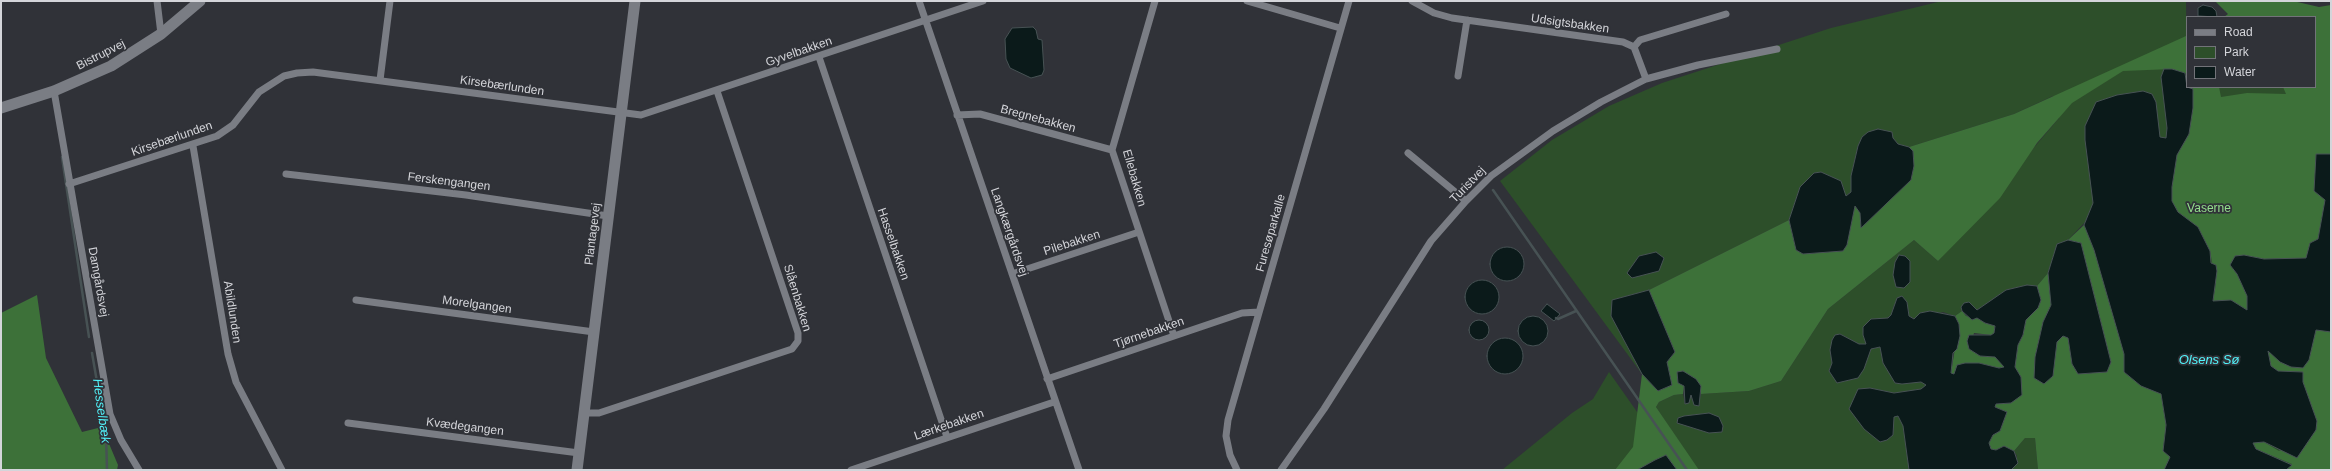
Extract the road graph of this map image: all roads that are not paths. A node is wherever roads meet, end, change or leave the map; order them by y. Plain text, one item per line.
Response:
1 (157, 1) edge
2 (200, 1) edge
3 (390, 1) edge
4 (635, 1) edge
5 (919, 1) edge
6 (983, 1) edge
7 (1155, 1) edge
8 (1247, 1) edge
9 (1349, 1) edge
10 (1412, 1) edge
11 (1726, 14) dead end
12 (926, 20) junction
13 (1467, 20) junction
14 (1340, 28) junction
15 (161, 34) junction
16 (1634, 48) junction
17 (1777, 49) dead end
18 (819, 57) junction
19 (1458, 76) dead end
20 (380, 80) junction
21 (1646, 80) junction
22 (54, 91) junction
23 (717, 91) junction
24 (1, 108) edge
25 (621, 113) junction
26 (958, 115) junction
27 (193, 146) junction
28 (1112, 150) junction
29 (1408, 153) dead end
30 (286, 174) dead end
31 (70, 184) junction
32 (1466, 200) junction
33 (608, 216) junction
34 (1139, 232) junction
35 (1012, 274) junction
36 (356, 300) dead end
37 (1259, 312) junction
38 (594, 332) junction
39 (1174, 336) junction
40 (1047, 379) junction
41 (1054, 402) junction
42 (584, 413) junction
43 (348, 423) dead end
44 (947, 437) junction
45 (579, 453) junction
46 (139, 470) edge
47 (282, 470) edge
48 (577, 470) edge
49 (851, 470) edge
50 (1079, 470) edge
51 (1237, 470) edge
52 (1281, 470) edge

1 - 15 street
2 - 15 street, Bistrupvej
3 - 20 street
4 - 25 street, Plantagevej
5 - 12 street, Langkærgårdsvej
6 - 12 street, Gyvelbakken
7 - 28 street, Ellebakken
8 - 14 street
9 - 14 street, Furesøparkalle
10 - 13 street, Udsigtsbakken
11 - 16 street
12 - 18 street, Gyvelbakken
12 - 26 street, Langkærgårdsvej
13 - 16 street, Udsigtsbakken
13 - 19 street
14 - 37 street, Furesøparkalle
15 - 22 street, Bistrupvej
16 - 21 street
17 - 21 street, Turistvej
18 - 23 street, Gyvelbakken
18 - 44 street, Hasselbakken
20 - 25 street, Kirsebærlunden
20 - 27 street, Kirsebærlunden
21 - 32 street, Turistvej
22 - 24 street, Bistrupvej
22 - 31 street, Damgårdsvej
23 - 25 street, Gyvelbakken
23 - 42 street, Slåenbakken
25 - 33 street, Plantagevej
26 - 28 street, Bregnebakken
26 - 35 street, Langkærgårdsvej
27 - 31 street, Kirsebærlunden
27 - 47 street, Abildlunden
28 - 34 street, Ellebakken
29 - 32 street
30 - 33 street, Ferskengangen
31 - 46 street, Damgårdsvej
32 - 52 street, Turistvej
33 - 38 street, Plantagevej
34 - 35 street, Pilebakken
34 - 39 street, Ellebakken
35 - 40 street, Langkærgårdsvej
36 - 38 street, Morelgangen
37 - 39 street, Tjørnebakken
37 - 51 street, Furesøparkalle
38 - 42 street, Plantagevej
39 - 40 street, Tjørnebakken
40 - 41 street, Langkærgårdsvej
41 - 44 street, Lærkebakken
41 - 50 street, Langkærgårdsvej
42 - 45 street, Plantagevej
43 - 45 street, Kvædegangen
44 - 49 street, Lærkebakken
45 - 48 street, Plantagevej

